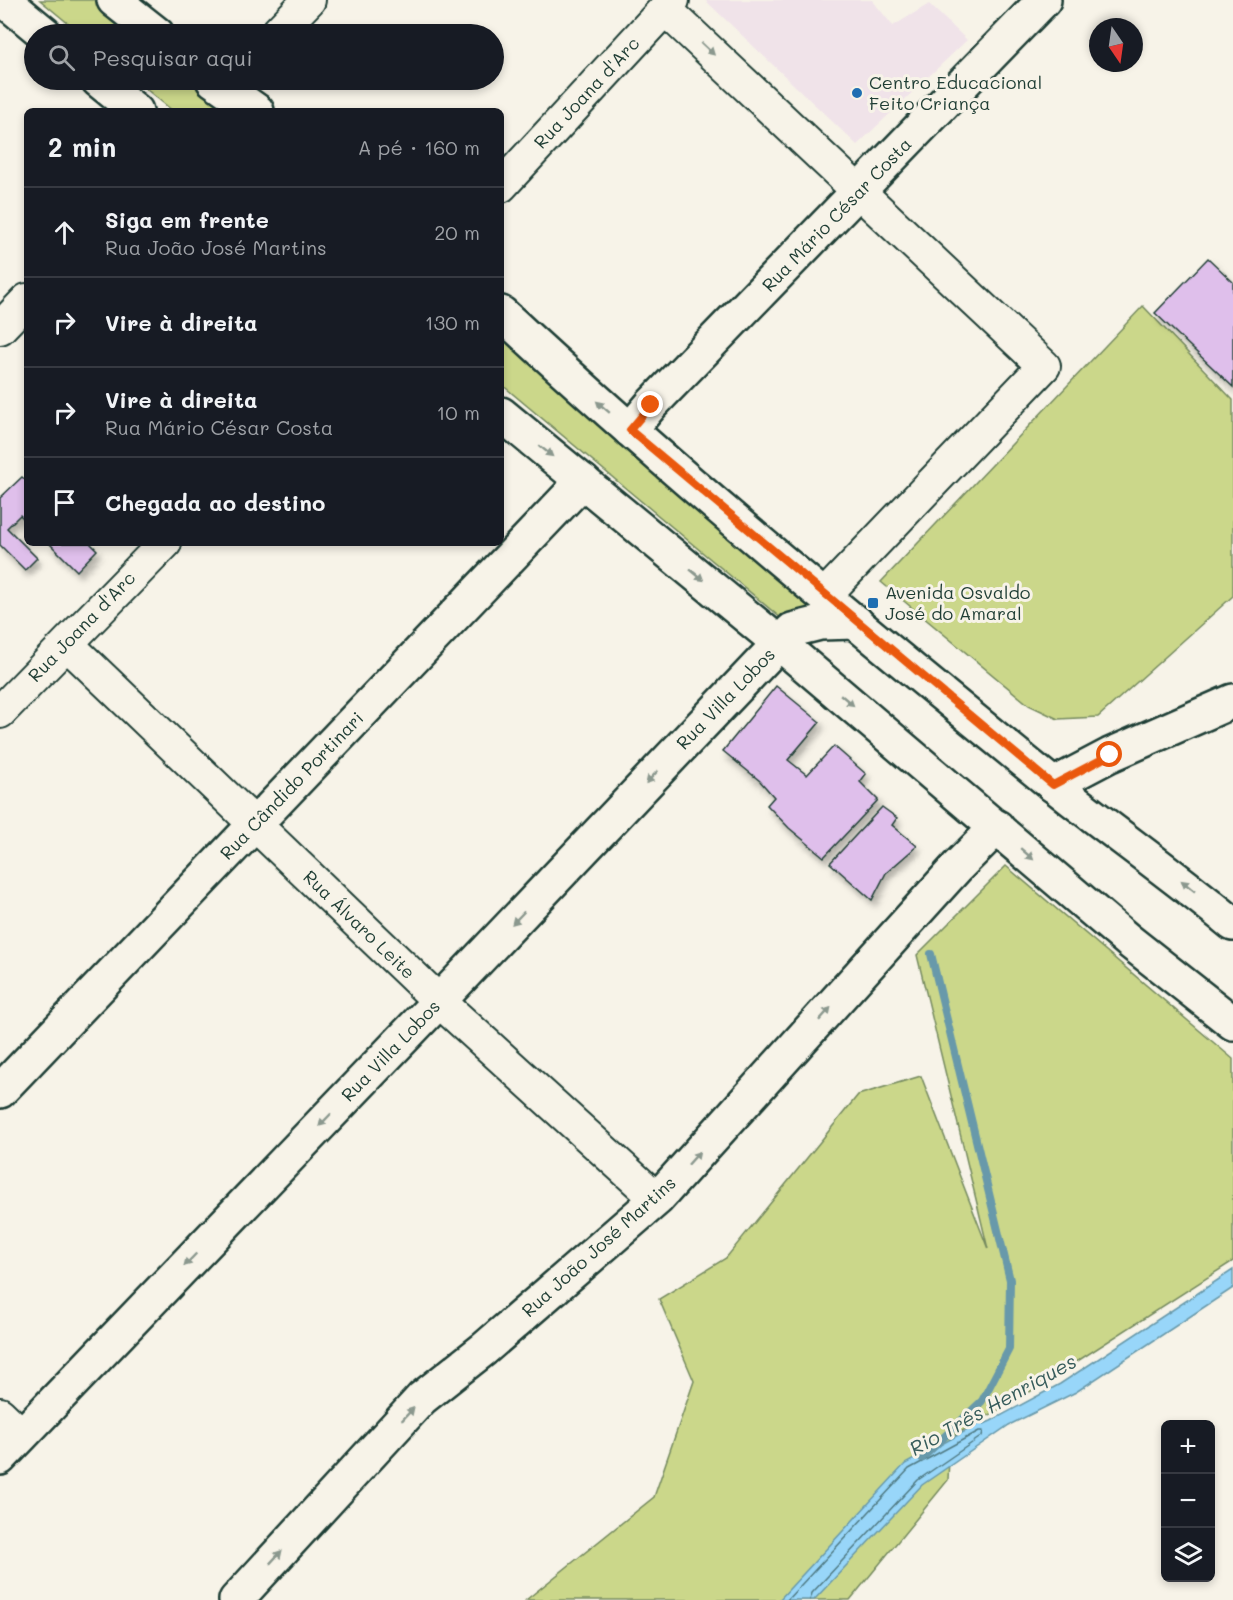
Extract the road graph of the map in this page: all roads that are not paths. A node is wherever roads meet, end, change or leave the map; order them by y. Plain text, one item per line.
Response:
1 (4, 0) edge
2 (114, 0) edge
3 (309, 0) edge
4 (1044, 0) edge
5 (669, 5) edge
6 (33, 24) edge
7 (144, 24) edge
8 (286, 24) edge
9 (111, 90) edge
10 (233, 90) edge
11 (132, 108) edge
12 (254, 108) edge
13 (504, 183) edge
14 (860, 191) junction
15 (24, 303) edge
16 (504, 316) edge
17 (0, 328) edge
18 (504, 416) edge
19 (630, 430) junction
20 (583, 481) junction
21 (162, 546) edge
22 (825, 596) junction
23 (856, 622) junction
24 (779, 643) junction
25 (67, 644) junction
26 (1233, 701) edge
27 (0, 712) edge
28 (1053, 785) junction
29 (255, 825) junction
30 (997, 828) junction
31 (1233, 924) edge
32 (439, 1001) junction
33 (1233, 1023) edge
34 (0, 1091) edge
35 (657, 1199) junction
36 (11, 1424) edge
37 (0, 1458) edge
38 (236, 1600) edge

1 - 6 main road
2 - 7 main road
3 - 8 street
4 - 14 main road, Rua Mário César Costa
5 - 13 street, Rua Joana d'Arc
5 -> 14 street
9 - 11 main road
10 - 12 main road
14 - 19 main road, Rua Mário César Costa
14 - 22 street
15 - 17 street
19 -> 16 main road
18 -> 20 main road
19 - 22 main road
20 -> 24 main road
20 - 29 main road, Rua Cândido Portinari
21 - 25 street, Rua Joana d'Arc
22 - 23 main road
23 - 24 main road, Rua Villa Lobos
23 - 28 main road
24 -> 30 main road
24 -> 32 main road, Rua Villa Lobos
25 - 27 street, Rua Joana d'Arc
25 - 29 street, Rua Álvaro Leite
26 - 28 main road
31 -> 28 main road
29 - 32 street, Rua Álvaro Leite
29 - 34 main road, Rua Cândido Portinari
30 -> 33 main road
35 -> 30 main road, Rua João José Martins
32 - 35 street, Rua Álvaro Leite
32 -> 36 main road, Rua Villa Lobos
38 -> 35 main road, Rua João José Martins
36 - 37 main road, Rua Villa Lobos

